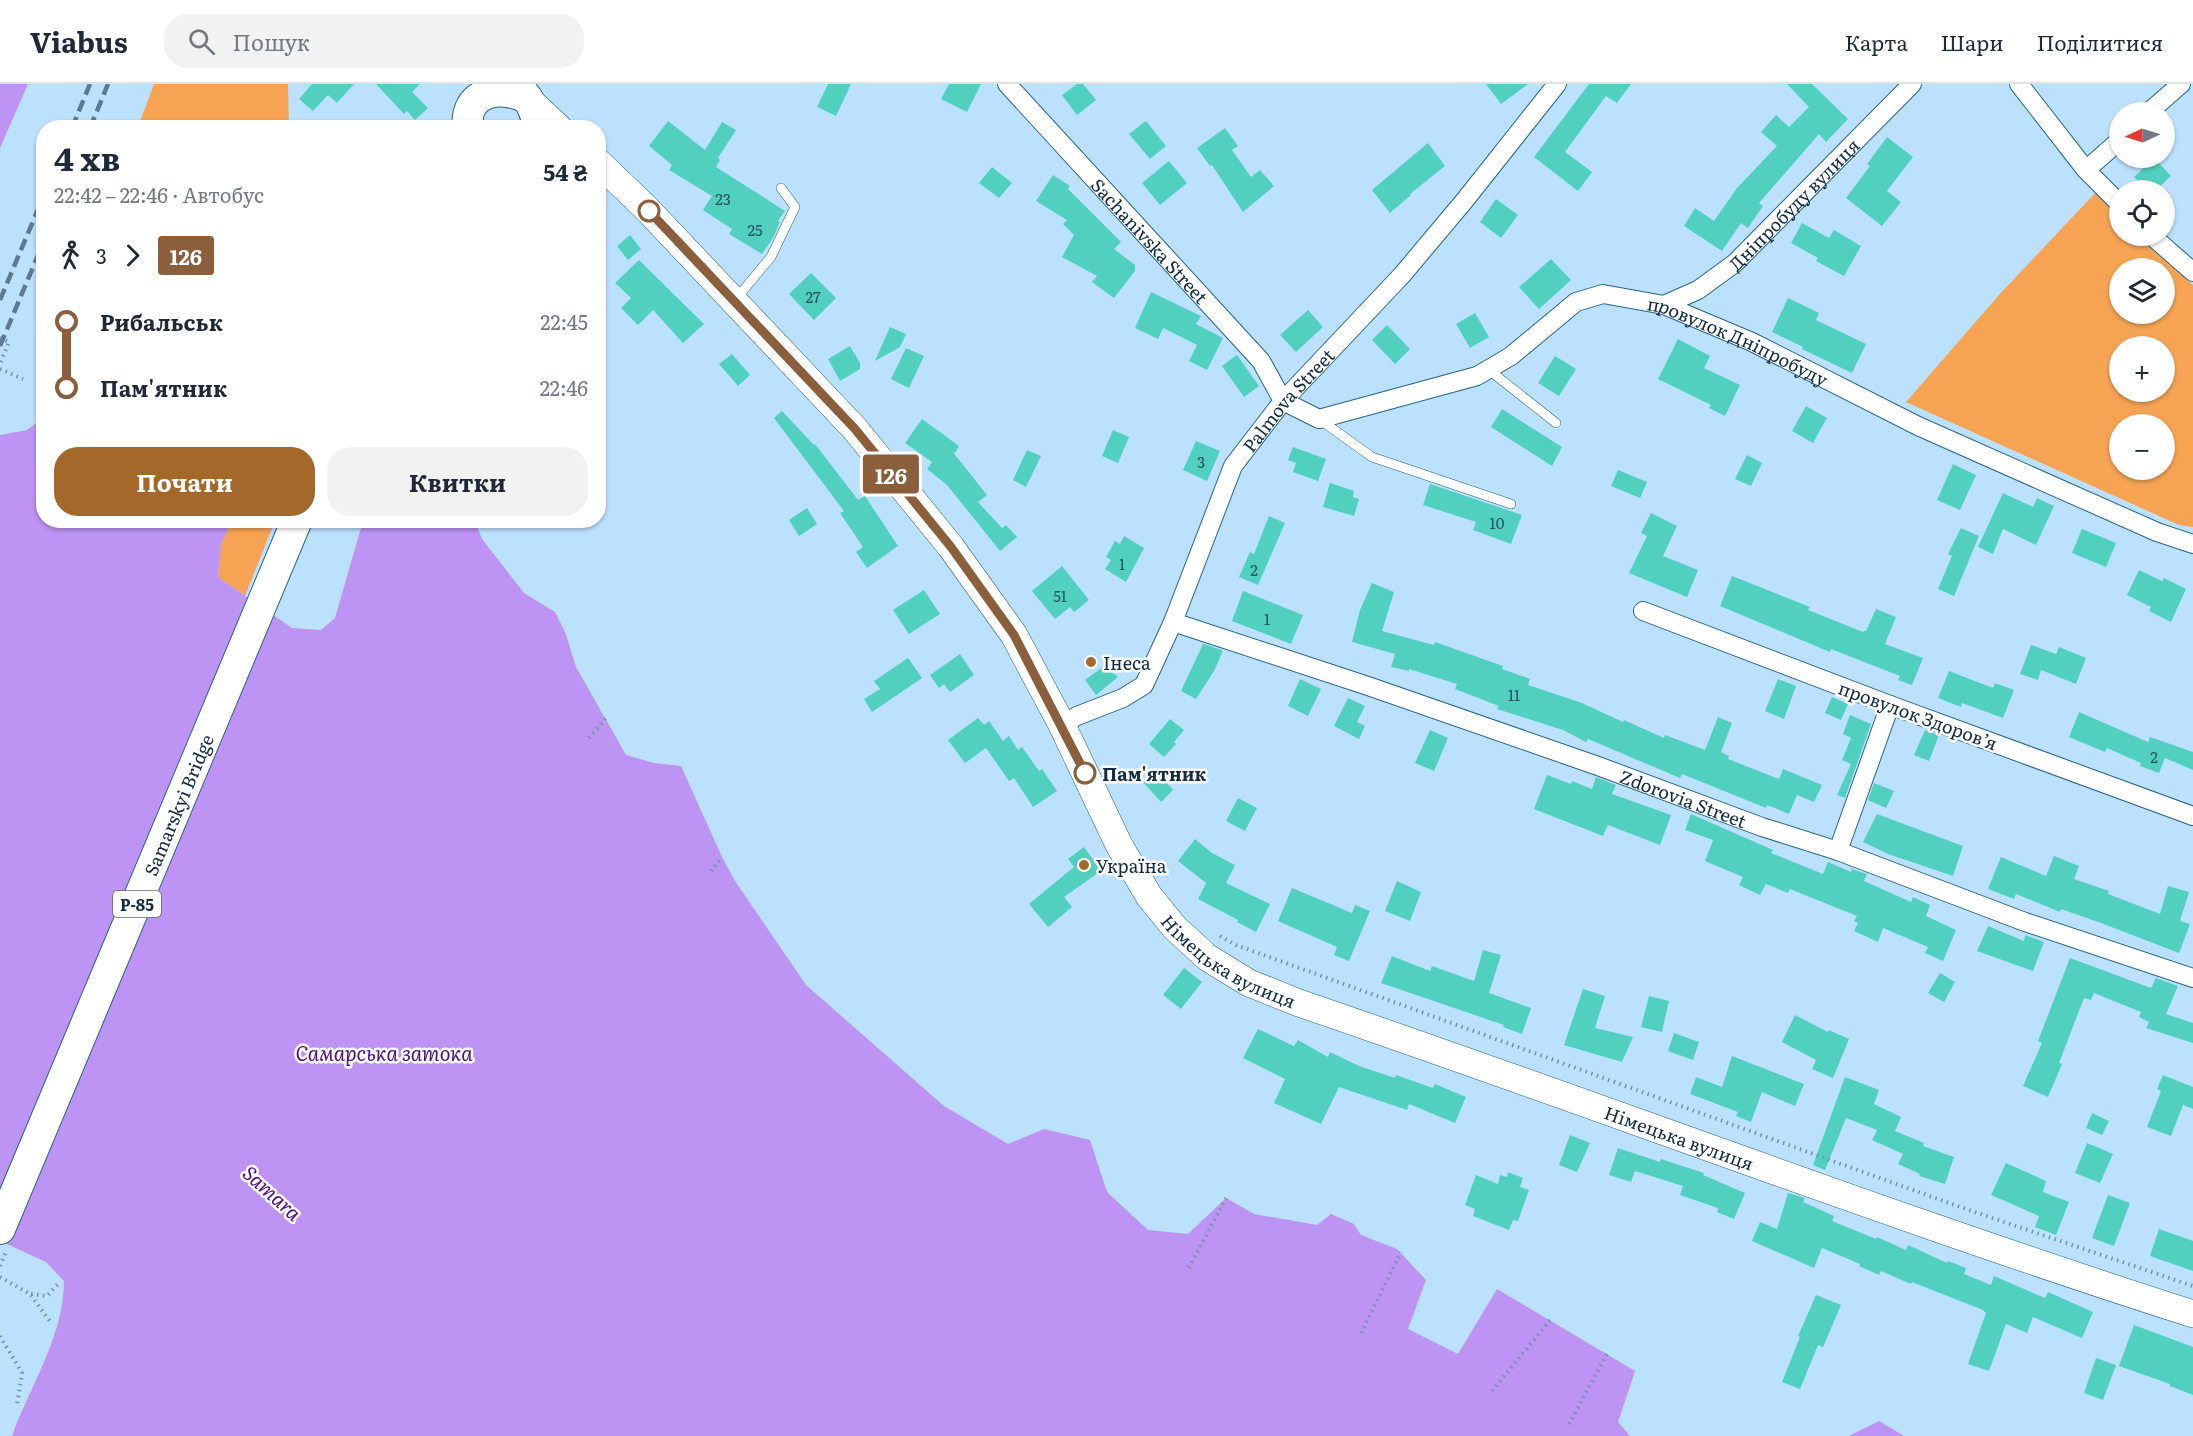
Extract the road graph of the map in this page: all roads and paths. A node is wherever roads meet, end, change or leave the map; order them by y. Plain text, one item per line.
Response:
1 (1007, 84) edge
2 (1557, 84) edge
3 (1912, 84) edge
4 (2019, 84) edge
5 (2181, 84) edge
6 (522, 92) edge
7 (2160, 102) edge
8 (466, 112) edge
9 (537, 120) edge
10 (551, 120) edge
11 (2109, 150) edge
12 (606, 170) edge
13 (2086, 170) junction
14 (781, 188) dead end
15 (2109, 193) edge
16 (2163, 246) edge
17 (2193, 272) edge
18 (734, 301) junction
19 (1664, 305) junction
20 (0, 338) edge
21 (0, 363) edge
22 (0, 369) edge
23 (1489, 370) junction
24 (23, 379) dead end
25 (1283, 401) junction
26 (1319, 419) junction
27 (1556, 423) dead end
28 (1511, 504) dead end
29 (294, 528) edge
30 (2193, 544) edge
31 (1643, 611) dead end
32 (1173, 622) junction
33 (1890, 705) junction
34 (606, 718) dead end
35 (1062, 725) junction
36 (589, 738) dead end
37 (2193, 816) edge
38 (1838, 851) junction
39 (722, 857) dead end
40 (711, 871) dead end
41 (1212, 932) dead end
42 (2193, 978) edge
43 (1226, 1198) dead end
44 (0, 1229) edge
45 (1401, 1252) dead end
46 (1190, 1268) dead end
47 (0, 1277) edge
48 (60, 1282) dead end
49 (2193, 1286) edge
50 (30, 1294) junction
51 (2193, 1314) edge
52 (1550, 1320) dead end
53 (52, 1324) dead end
54 (1361, 1333) dead end
55 (0, 1336) edge
56 (1607, 1354) dead end
57 (1492, 1391) dead end
58 (17, 1404) dead end
59 (1569, 1424) dead end

1 - 25 street, Sachanivska Street
2 - 25 street, Palmova Street
3 - 19 street, Дніпробуду вулиця
4 - 13 street
5 - 7 street
6 - 8 main road
6 - 9 main road
6 - 10 main road
11 - 13 street
12 - 18 main road, Німецька вулиця
13 - 15 street
14 - 18 lane
16 - 17 street
18 - 35 main road, Німецька вулиця
19 - 23 street, провулок Дніпробуду
19 - 30 street, провулок Дніпробуду
20 - 21 path
22 - 24 path
23 - 26 street, провулок Дніпробуду
23 - 27 lane
25 - 26 street
25 - 32 street, Palmova Street
26 - 28 lane, Palmova Street
29 - 44 main road, Samarskyi Bridge / Р-85
31 - 33 street, провулок Здоровʼя
32 - 35 street, Palmova Street
32 - 38 street, Zdorovia Street
33 - 37 street, провулок Здоровʼя
33 - 38 street
34 - 36 path
35 - 51 main road, Німецька вулиця
38 - 42 street, Zdorovia Street
39 - 40 path
41 - 49 path
43 - 46 path
45 - 54 path
47 - 50 path
48 - 50 path
50 - 53 path
52 - 57 path
55 - 58 path
56 - 59 path

